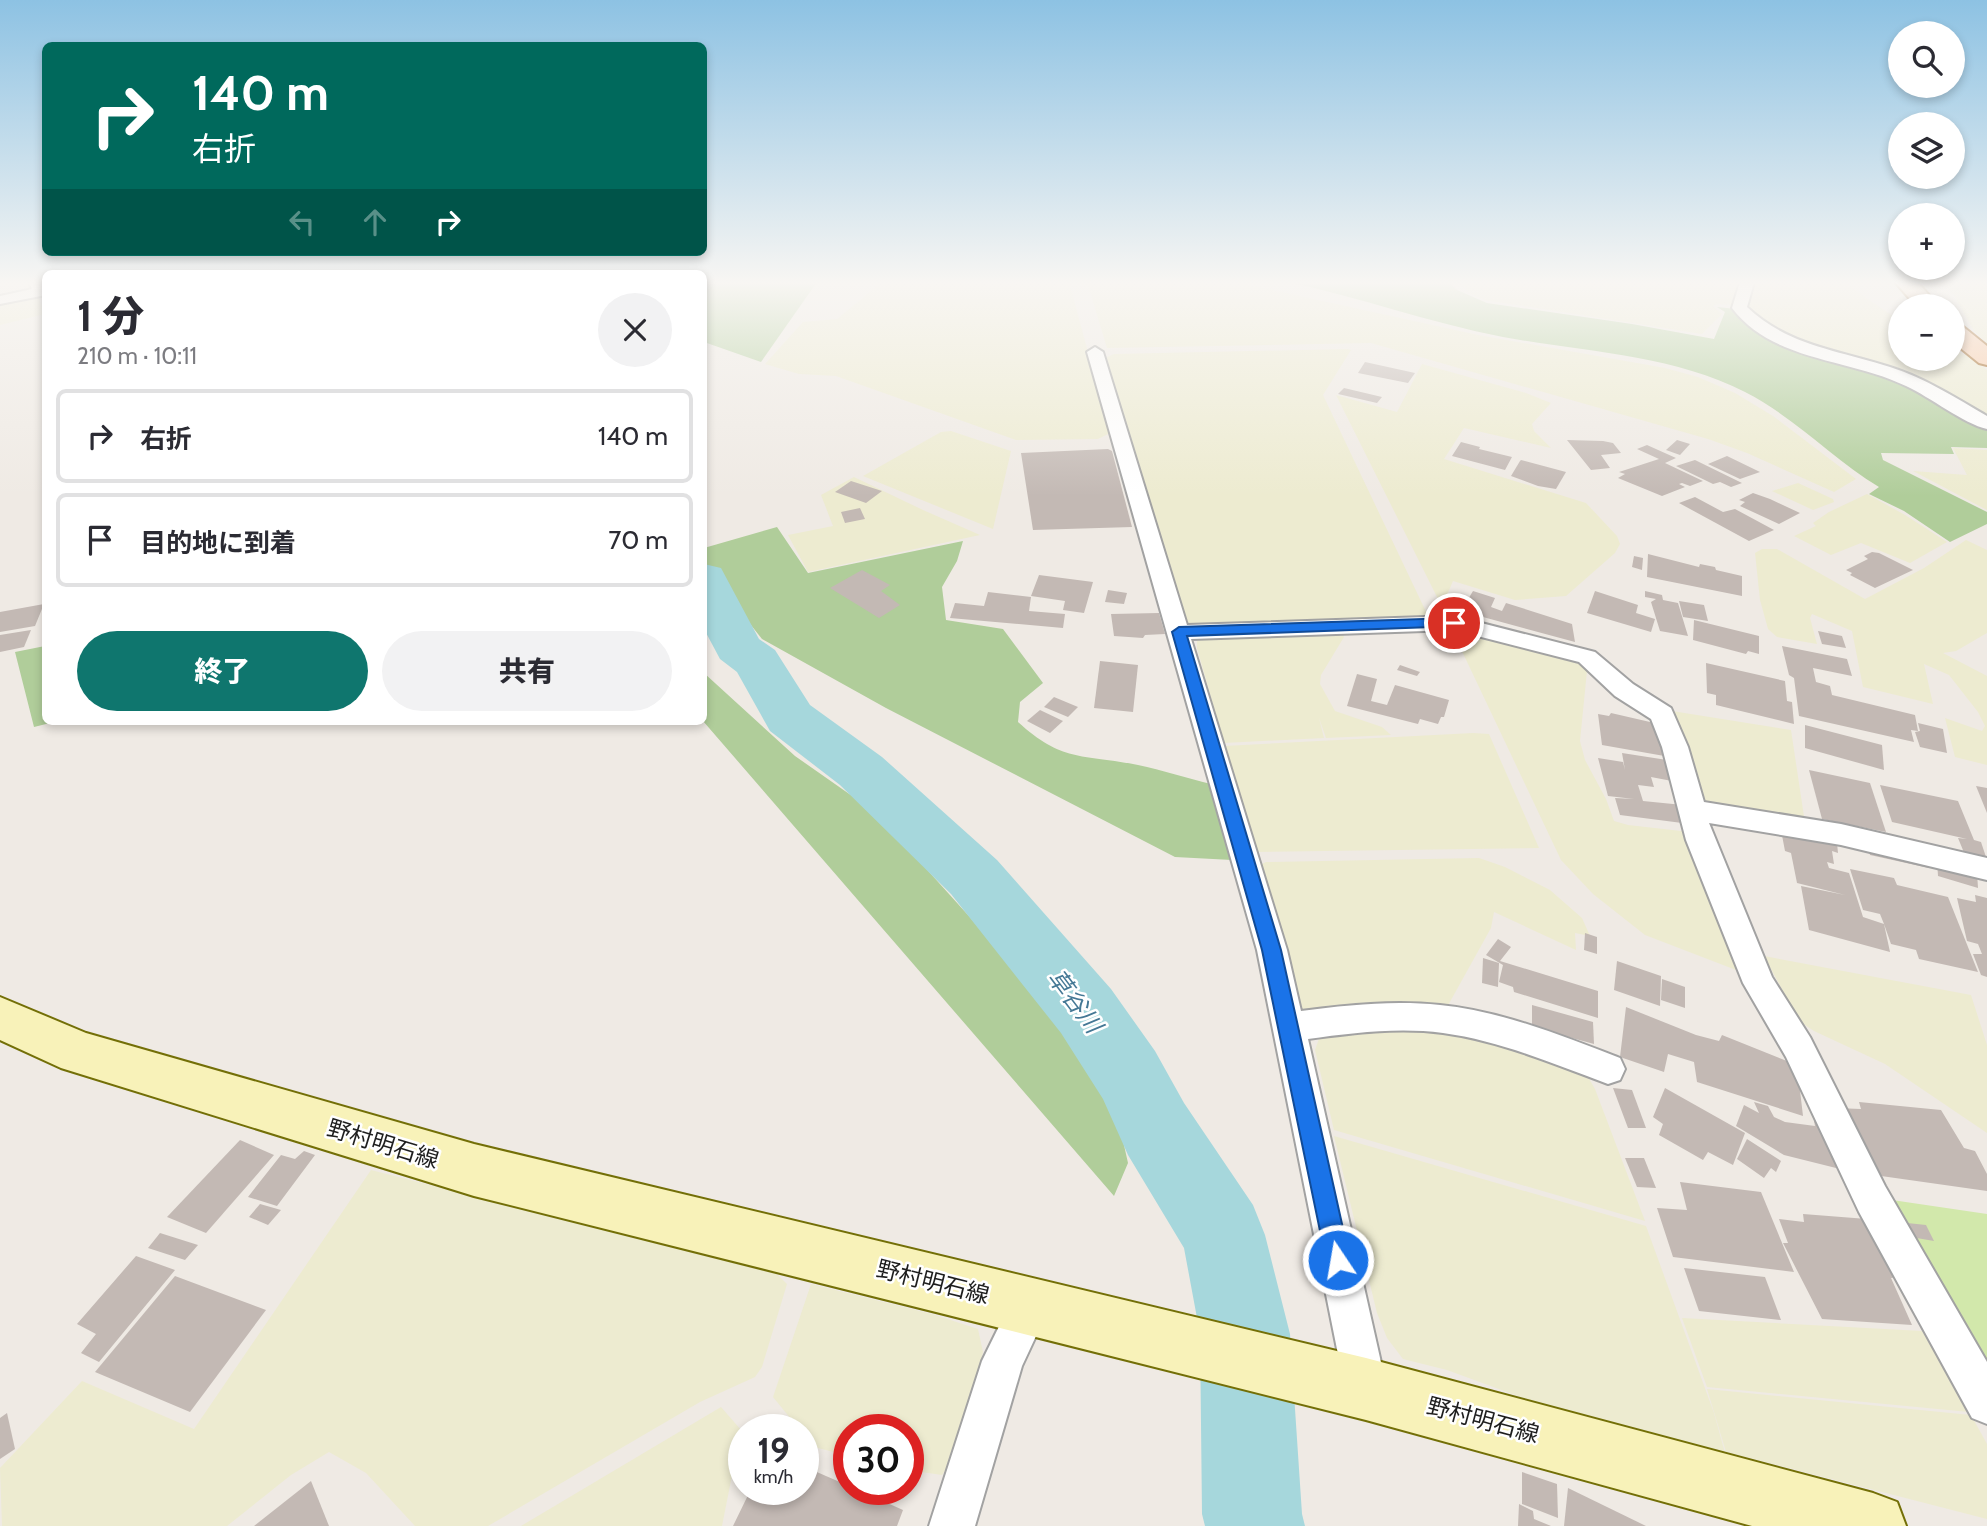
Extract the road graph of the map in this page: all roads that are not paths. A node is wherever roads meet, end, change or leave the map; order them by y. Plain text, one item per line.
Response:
1 (1095, 353) edge
2 (1823, 353) edge
3 (1987, 424) edge
4 (1179, 632) junction
5 (1693, 811) junction
6 (1987, 869) edge
7 (0, 1018) edge
8 (1288, 1027) junction
9 (1608, 1069) dead end
10 (1030, 1306) junction
11 (1352, 1386) junction
12 (1987, 1403) edge
13 (952, 1526) edge
14 (1873, 1526) edge

1 - 4 street
2 - 3 street
4 - 5 street
4 - 8 street
5 - 6 street
5 - 12 street
7 - 10 main road, 野村明石線
8 - 9 street
8 - 11 street
10 - 11 main road, 野村明石線
10 - 13 street
11 - 14 main road, 野村明石線

